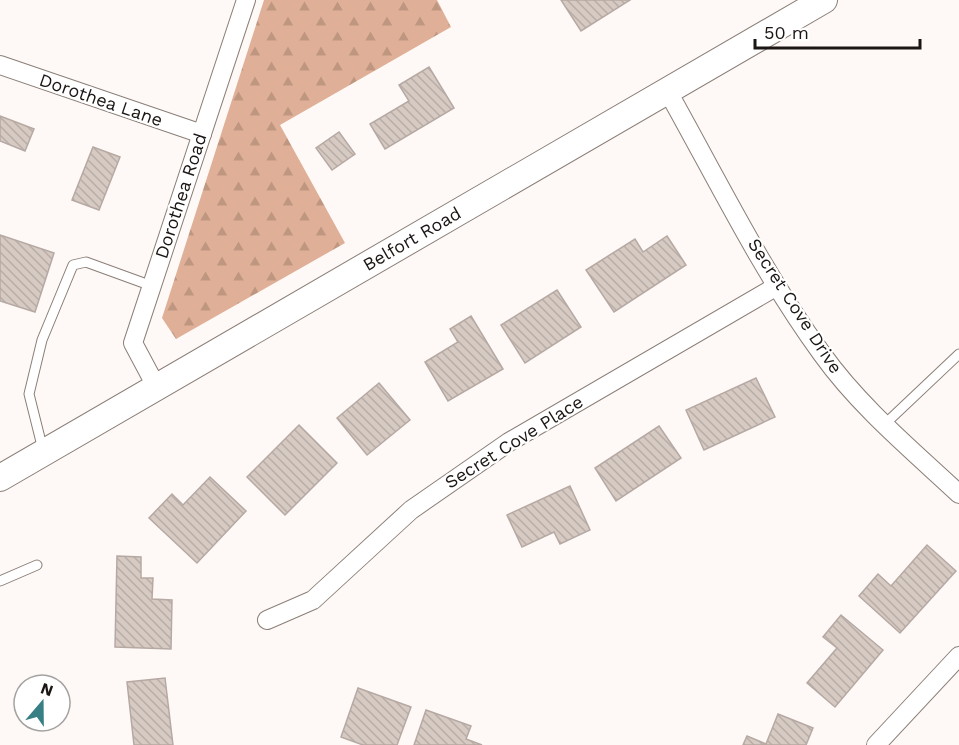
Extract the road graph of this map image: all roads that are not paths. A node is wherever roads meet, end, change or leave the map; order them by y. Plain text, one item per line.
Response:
1 (246, 0) edge
2 (824, 0) edge
3 (0, 65) edge
4 (668, 90) junction
5 (202, 134) junction
6 (152, 286) junction
7 (777, 286) junction
8 (959, 354) edge
9 (157, 388) junction
10 (885, 424) junction
11 (44, 453) junction
12 (0, 478) edge
13 (959, 494) edge
14 (37, 565) dead end
15 (0, 581) edge
16 (267, 620) dead end
17 (959, 656) edge
18 (876, 745) edge

1 - 5 street, Dorothea Road
2 - 4 street, Belfort Road
3 - 5 street, Dorothea Lane
4 - 7 street, Secret Cove Drive
4 - 9 street, Belfort Road
5 - 6 street, Dorothea Road
6 - 9 street, Dorothea Road
6 - 11 lane
7 - 10 street, Secret Cove Drive
7 - 16 street, Secret Cove Place
8 - 10 lane
9 - 11 street, Belfort Road
10 - 13 street, Secret Cove Drive
11 - 12 street, Belfort Road
14 - 15 lane
17 - 18 street

